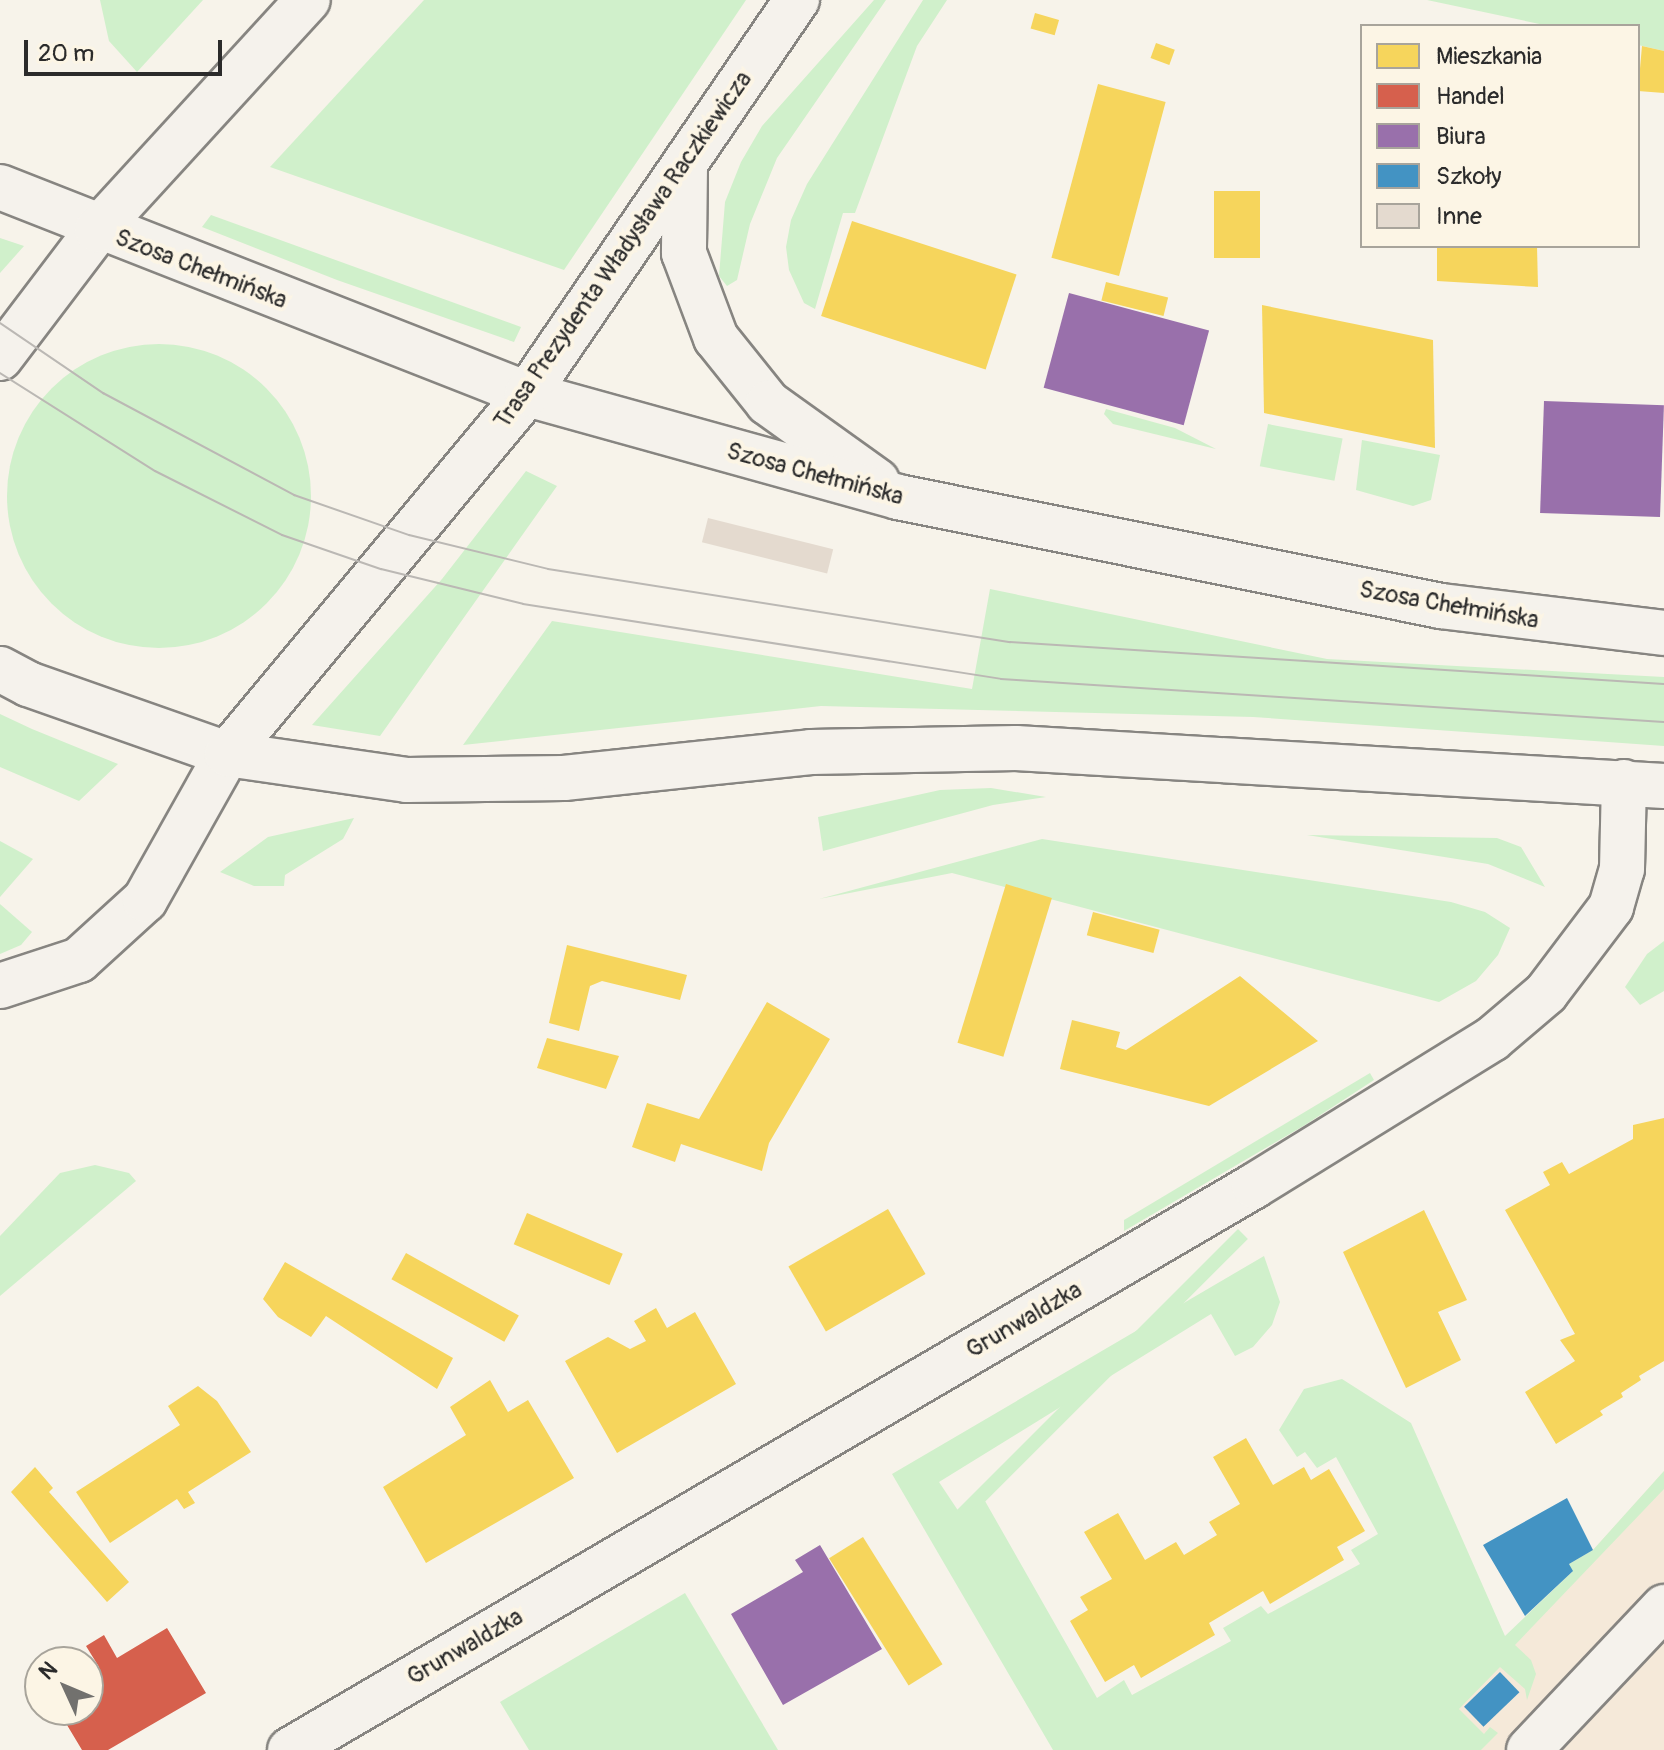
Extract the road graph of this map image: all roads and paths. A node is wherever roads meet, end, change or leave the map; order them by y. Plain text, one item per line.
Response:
1 (308, 0) edge
2 (797, 0) edge
3 (685, 166) junction
4 (0, 187) edge
5 (97, 230) junction
6 (0, 358) edge
7 (527, 394) junction
8 (898, 497) junction
9 (1664, 633) edge
10 (0, 669) edge
11 (227, 754) junction
12 (1644, 784) edge
13 (0, 986) edge
14 (1664, 1607) edge
15 (290, 1750) edge
16 (1529, 1750) edge

1 - 5 main road
2 - 3 main road, Trasa Prezydenta Władysława Raczkiewicza
3 - 7 main road, Trasa Prezydenta Władysława Raczkiewicza
3 - 8 main road
4 - 5 main road, Szosa Chełmińska
5 - 6 main road
5 - 7 main road, Szosa Chełmińska
7 - 8 main road, Szosa Chełmińska
7 - 11 main road, Trasa Prezydenta Władysława Raczkiewicza
8 - 9 main road, Szosa Chełmińska
10 - 11 main road
11 - 12 main road
11 - 13 main road, Trasa Prezydenta Władysława Raczkiewicza
12 - 15 main road, Grunwaldzka
14 - 16 main road

